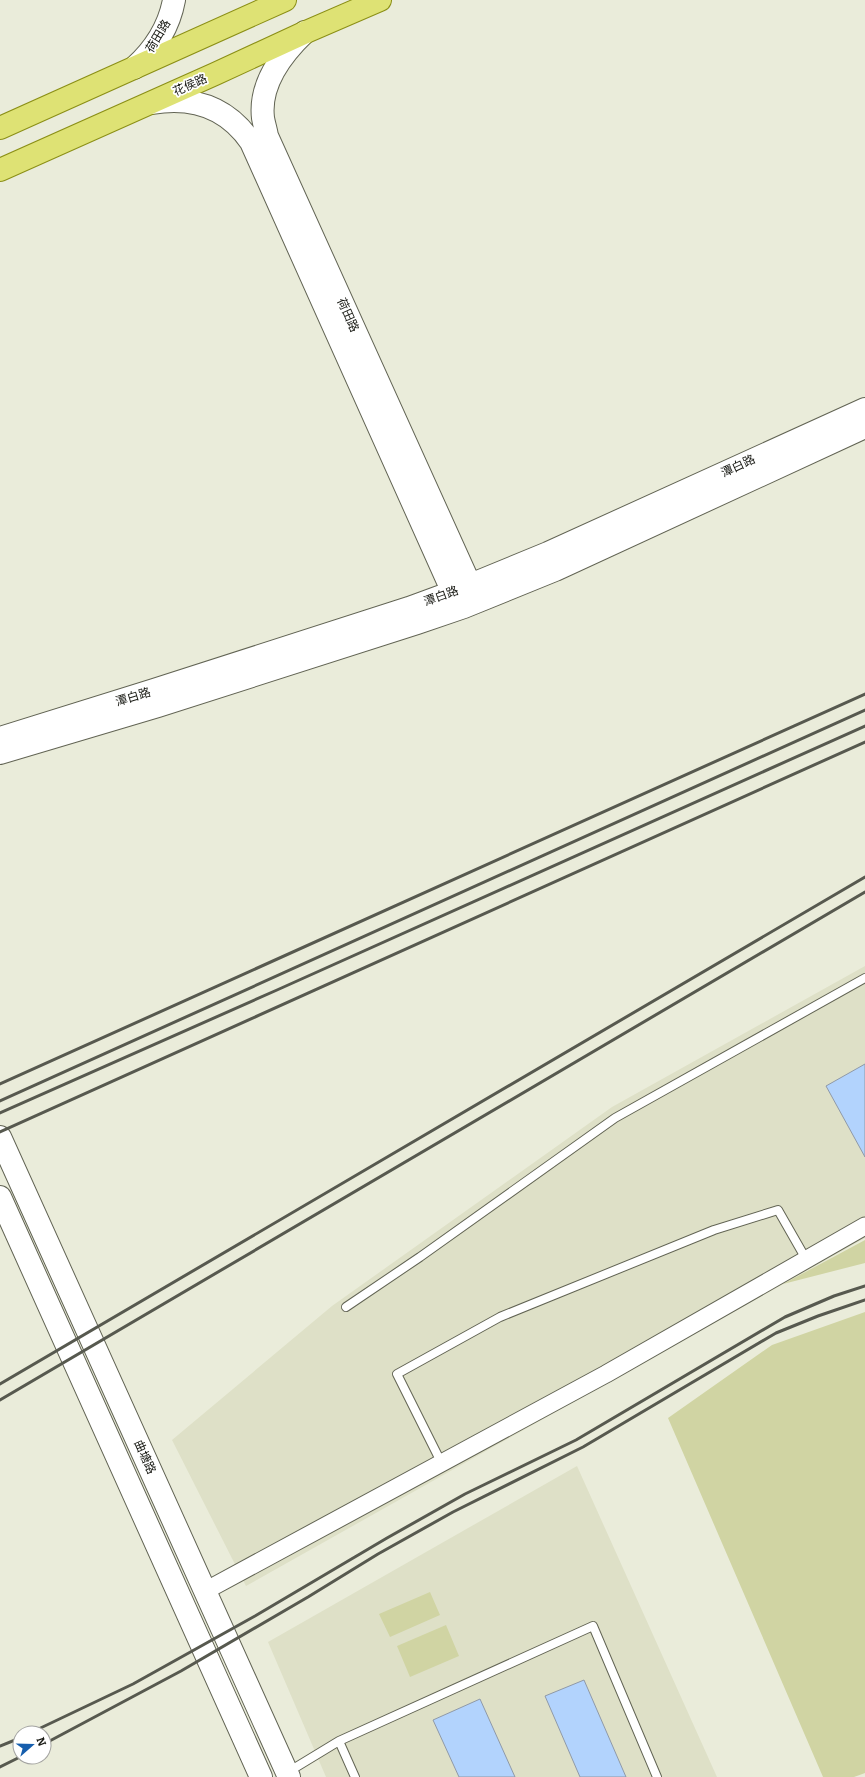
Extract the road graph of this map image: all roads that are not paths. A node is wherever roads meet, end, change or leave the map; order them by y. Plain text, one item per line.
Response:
1 (174, 0) edge
2 (285, 0) edge
3 (380, 0) edge
4 (306, 32) junction
5 (134, 68) junction
6 (149, 103) junction
7 (0, 128) edge
8 (0, 170) edge
9 (865, 408) edge
10 (865, 427) edge
11 (442, 545) junction
12 (514, 568) junction
13 (465, 597) junction
14 (406, 609) junction
15 (0, 738) edge
16 (0, 753) edge
17 (865, 978) edge
18 (0, 1137) edge
19 (0, 1197) edge
20 (865, 1226) edge
21 (806, 1259) junction
22 (346, 1306) dead end
23 (440, 1462) junction
24 (205, 1591) junction
25 (339, 1741) junction
26 (288, 1775) edge
27 (261, 1777) edge
28 (355, 1777) edge
29 (657, 1777) edge

1 - 5 street, 荷田路
2 - 5 main road
3 - 4 main road, 花侯路
4 - 6 main road, 花侯路
4 - 11 street, 荷田路
5 - 7 main road
6 - 8 main road, 花侯路
6 - 11 street, 荷田路
9 - 12 street, 潭白路
10 - 13 street, 潭白路
11 - 12 street
11 - 13 street, 荷田路
11 - 14 street
12 - 13 street, 潭白路
13 - 14 street, 潭白路
13 - 16 street, 潭白路
14 - 15 street, 潭白路
17 - 22 lane
18 - 24 street, 曲塘路
19 - 27 street
20 - 21 street
21 - 23 street
21 - 23 lane
23 - 24 street
24 - 26 street, 曲塘路
25 - 26 lane
25 - 28 lane
25 - 29 lane

